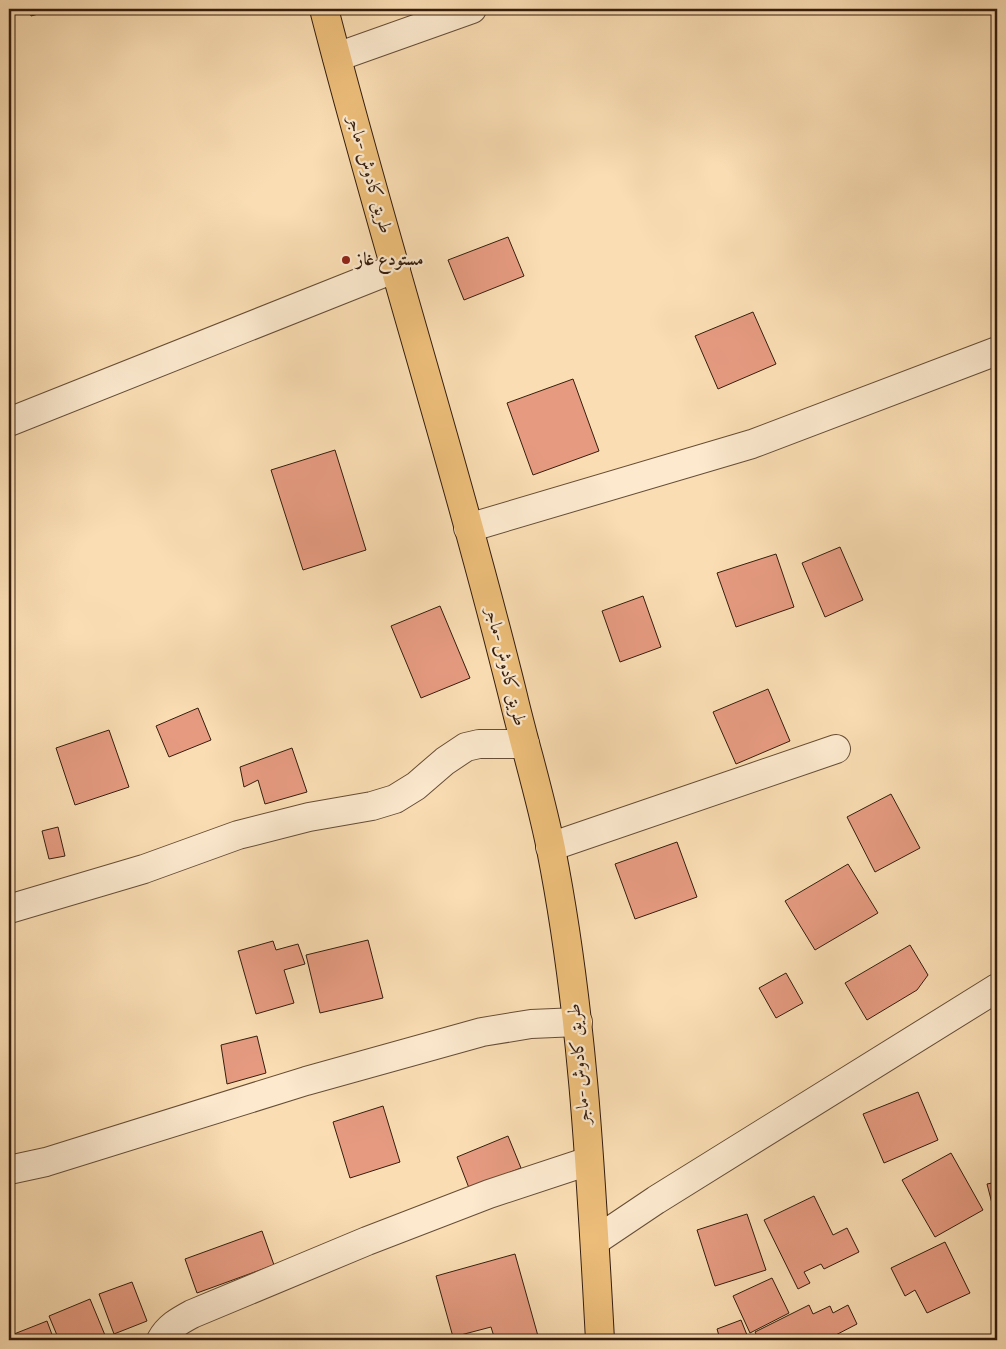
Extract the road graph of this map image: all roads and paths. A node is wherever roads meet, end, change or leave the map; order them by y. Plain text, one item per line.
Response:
1 (324, 9) edge
2 (472, 9) edge
3 (337, 57) junction
4 (396, 268) junction
5 (997, 351) edge
6 (9, 422) edge
7 (468, 528) junction
8 (525, 744) junction
9 (836, 749) dead end
10 (550, 847) junction
11 (9, 909) edge
12 (997, 988) edge
13 (578, 1022) junction
14 (589, 1161) junction
15 (9, 1170) edge
16 (595, 1241) junction
17 (161, 1340) edge
18 (600, 1340) edge

1 - 3 highway, طريق كادوش -ماجر
2 - 3 street
3 - 4 highway, طريق كادوش -ماجر
4 - 6 street
4 - 7 highway, طريق كادوش -ماجر
5 - 7 street
7 - 8 highway, طريق كادوش -ماجر
8 - 10 highway, طريق كادوش -ماجر
8 - 11 street
9 - 10 street
10 - 13 highway, طريق كادوش -ماجر
12 - 16 street
13 - 14 highway, طريق كادوش -ماجر
13 - 15 street
14 - 16 highway, طريق كادوش -ماجر
14 - 17 street
16 - 18 highway, طريق كادوش -ماجر

